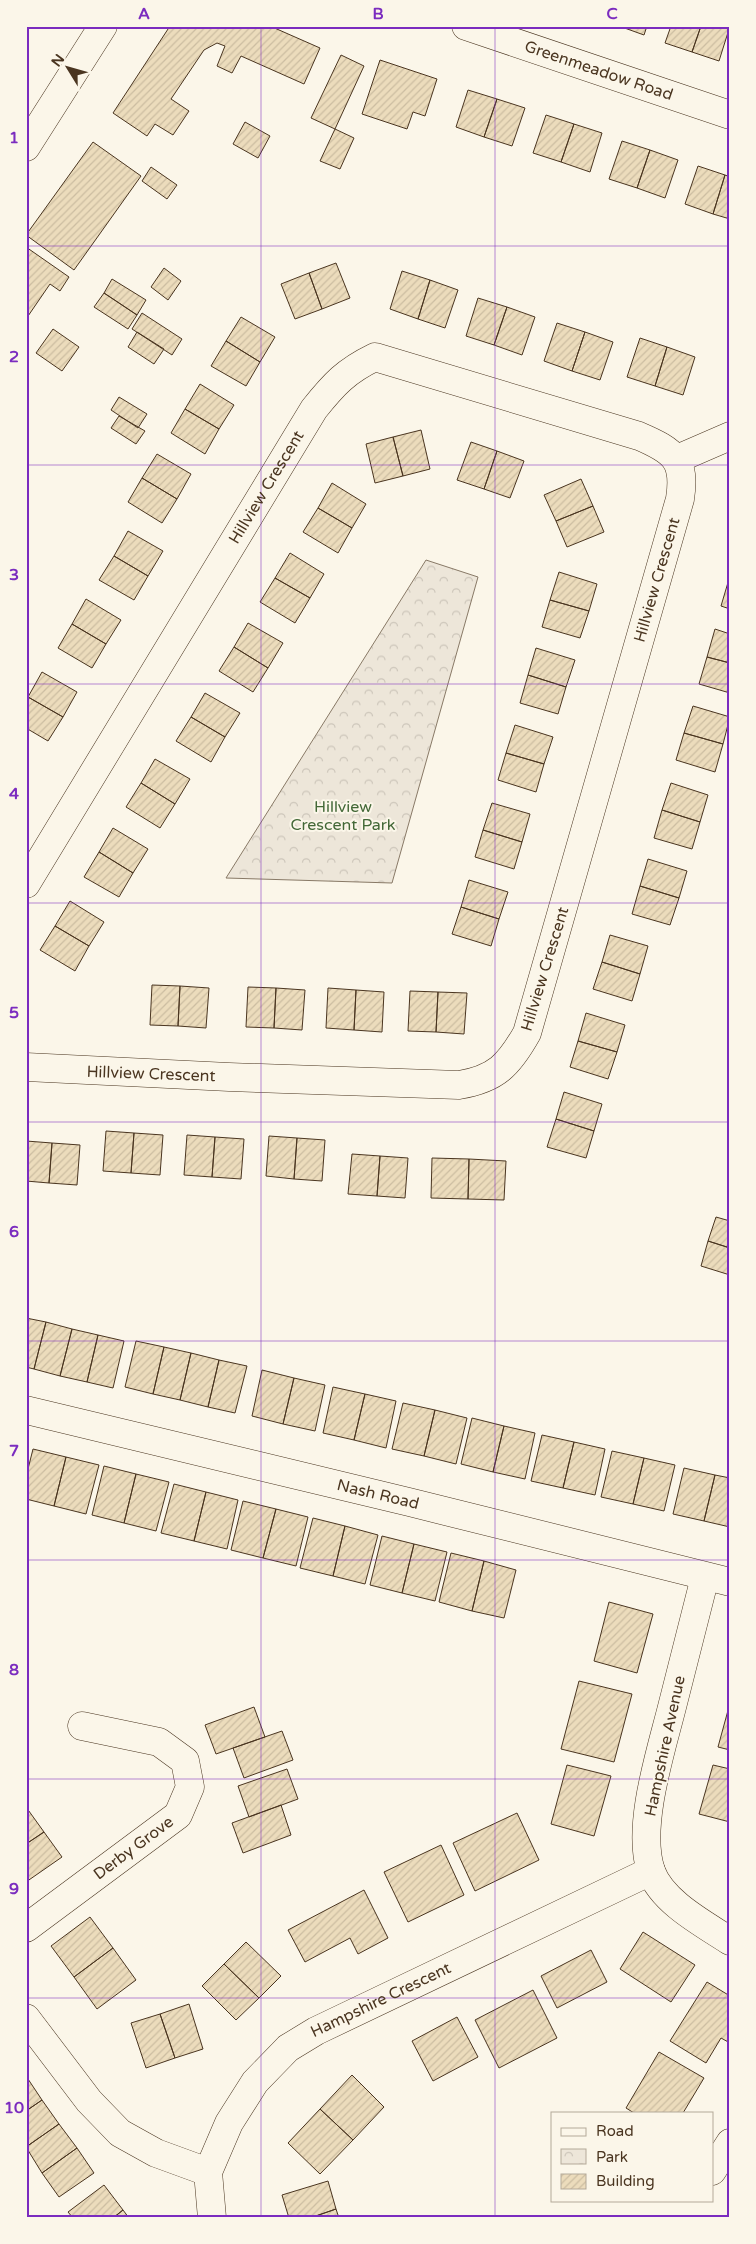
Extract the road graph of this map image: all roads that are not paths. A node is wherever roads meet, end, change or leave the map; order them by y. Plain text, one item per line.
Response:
1 (103, 26) edge
2 (466, 26) edge
3 (730, 116) edge
4 (26, 147) edge
5 (730, 436) edge
6 (678, 459) junction
7 (26, 884) edge
8 (26, 1067) edge
9 (26, 1410) edge
10 (717, 1579) edge
11 (82, 1726) dead end
12 (651, 1871) junction
13 (26, 1928) edge
14 (730, 1942) edge
15 (26, 2018) edge
16 (730, 2143) edge
17 (714, 2168) edge
18 (208, 2172) junction
19 (212, 2218) edge

1 - 4 street
2 - 3 street, Greenmeadow Road
5 - 6 street
6 - 7 street, Hillview Crescent
6 - 8 street, Hillview Crescent
9 - 10 street, Nash Road
10 - 12 street, Hampshire Avenue
11 - 13 street, Derby Grove
12 - 14 street, Hampshire Avenue
12 - 18 street, Hampshire Crescent
15 - 18 street
16 - 17 street
18 - 19 street, Hampshire Crescent

